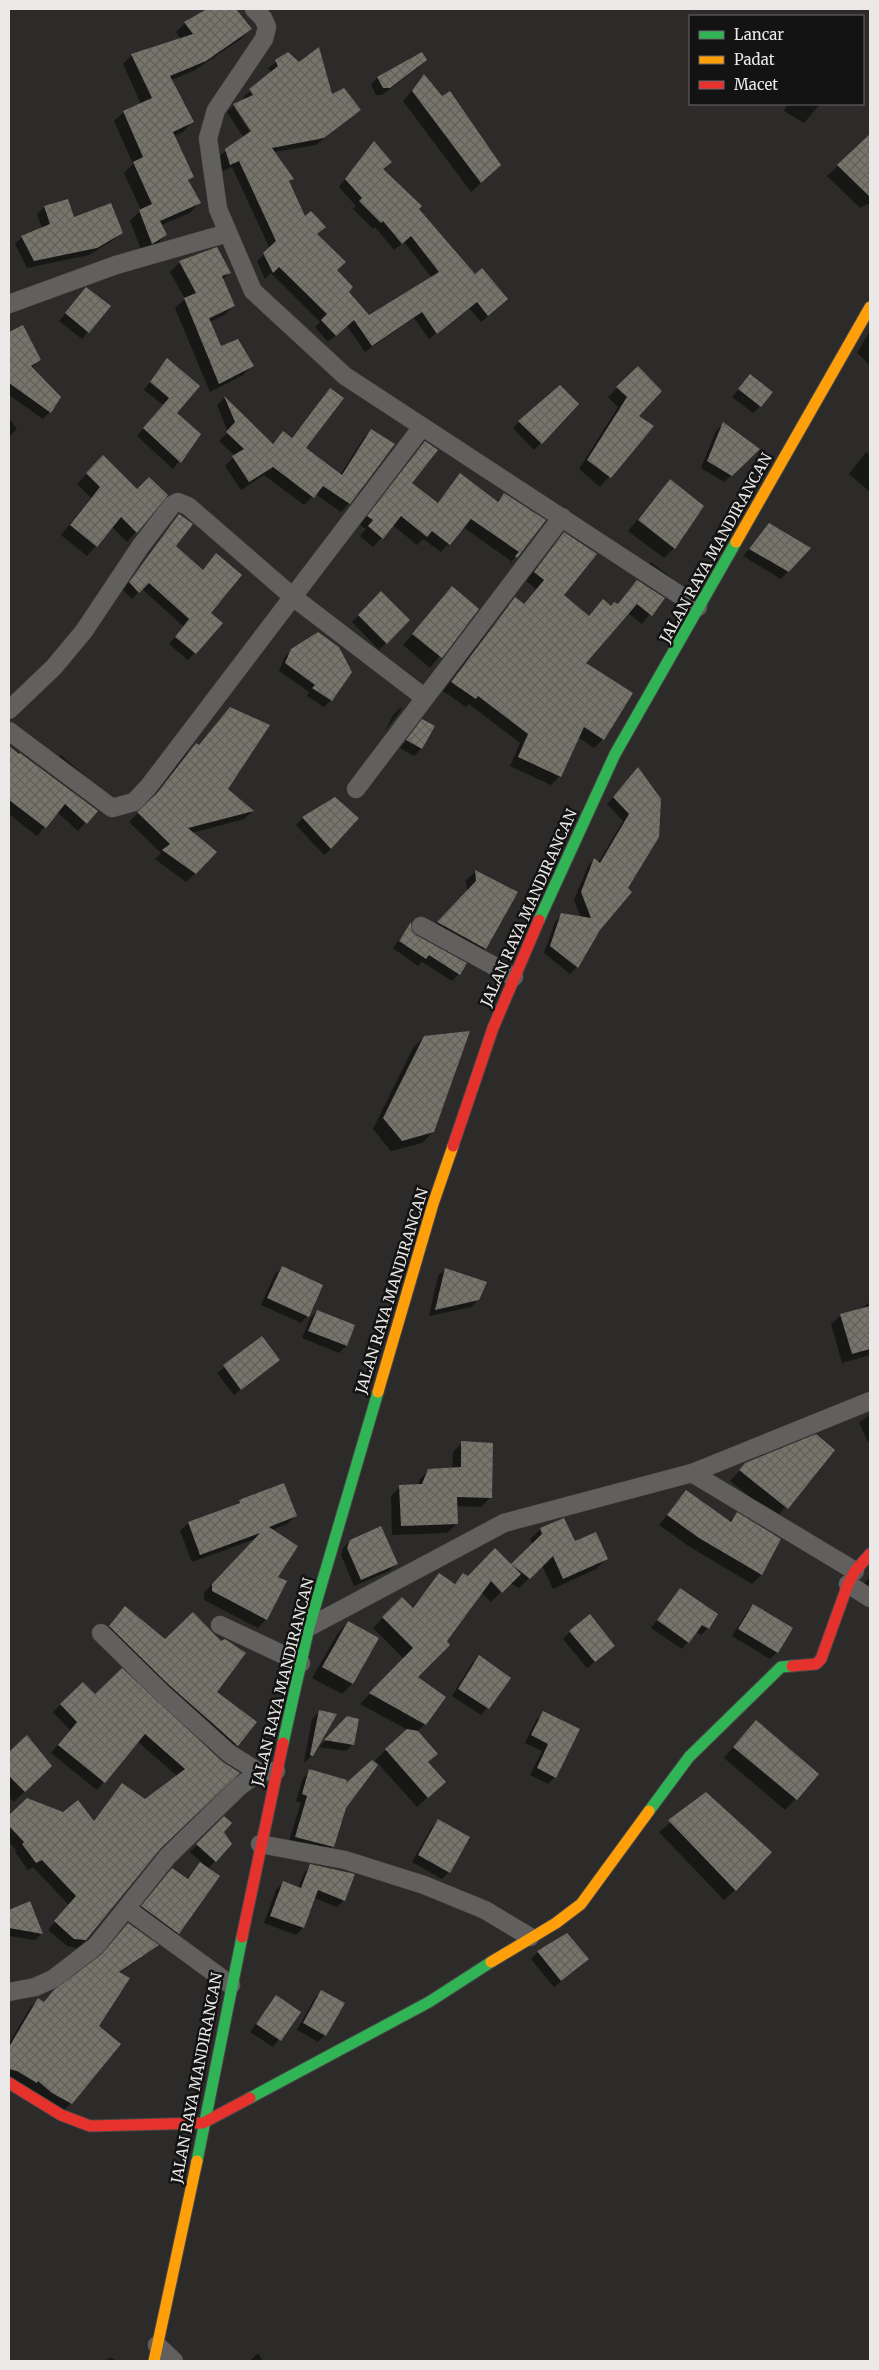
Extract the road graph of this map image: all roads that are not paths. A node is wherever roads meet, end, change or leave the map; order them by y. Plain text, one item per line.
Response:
1 (254, 9) edge
2 (228, 233) junction
3 (9, 304) edge
4 (870, 307) edge
5 (422, 427) junction
6 (562, 517) junction
7 (293, 597) junction
8 (698, 607) junction
9 (425, 698) junction
10 (9, 710) edge
11 (9, 731) edge
12 (356, 790) dead end
13 (421, 926) dead end
14 (514, 976) junction
15 (870, 1401) edge
16 (692, 1473) junction
17 (870, 1554) edge
18 (851, 1577) junction
19 (870, 1598) edge
20 (220, 1625) dead end
21 (309, 1627) junction
22 (101, 1633) dead end
23 (301, 1663) junction
24 (267, 1772) junction
25 (260, 1844) junction
26 (127, 1909) junction
27 (530, 1937) junction
28 (231, 1985) junction
29 (9, 1992) edge
30 (9, 2083) edge
31 (203, 2124) junction
32 (155, 2353) edge
33 (174, 2361) edge

1 - 2 street
2 - 3 street
2 - 5 street
4 - 8 street, JALAN RAYA MANDIRANCAN
5 - 6 street
5 - 7 street
6 - 8 street
6 - 9 street
7 - 9 street
7 - 10 street
7 - 11 street
8 - 14 street, JALAN RAYA MANDIRANCAN
9 - 12 street
13 - 14 street
14 - 21 street, JALAN RAYA MANDIRANCAN
15 - 16 street
16 - 18 street
16 - 21 street
17 - 18 street
18 - 19 street
18 - 27 street
20 - 23 street
21 - 23 street, JALAN RAYA MANDIRANCAN
22 - 24 street
23 - 24 street, JALAN RAYA MANDIRANCAN
24 - 25 street, JALAN RAYA MANDIRANCAN
24 - 26 street
25 - 27 street
25 - 28 street, JALAN RAYA MANDIRANCAN
26 - 28 street
26 - 29 street
27 - 31 street
28 - 31 street, JALAN RAYA MANDIRANCAN
30 - 31 street
31 - 32 street, JALAN RAYA MANDIRANCAN
32 - 33 street

